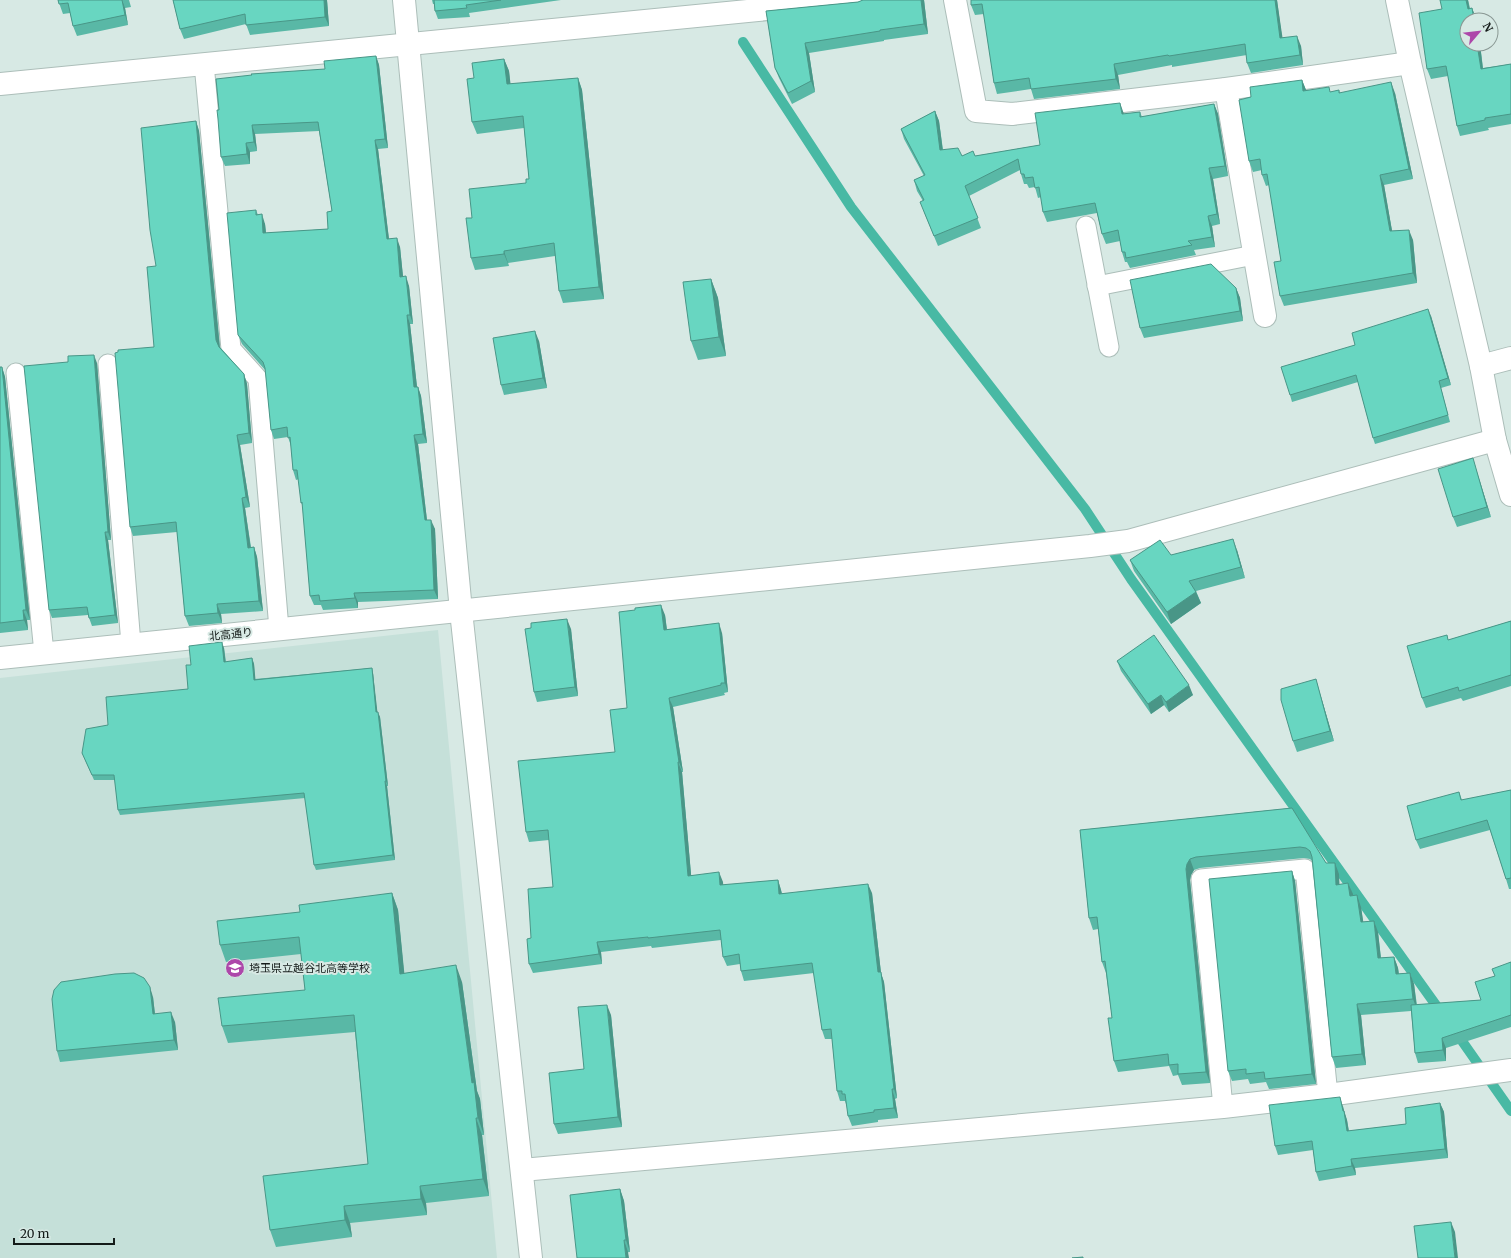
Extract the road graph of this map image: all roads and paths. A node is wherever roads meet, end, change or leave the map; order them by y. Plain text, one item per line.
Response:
1 (404, 0) edge
2 (860, 0) edge
3 (955, 0) edge
4 (1397, 0) edge
5 (408, 43) junction
6 (1410, 63) junction
7 (204, 64) junction
8 (0, 84) edge
9 (1226, 89) junction
10 (1086, 226) dead end
11 (1254, 255) junction
12 (1097, 286) junction
13 (1265, 316) dead end
14 (1109, 347) dead end
15 (1511, 358) edge
16 (108, 364) dead end
17 (1480, 366) junction
18 (16, 373) dead end
19 (1495, 440) junction
20 (1511, 495) edge
21 (461, 611) junction
22 (279, 629) junction
23 (131, 644) junction
24 (44, 653) junction
25 (0, 658) edge
26 (1509, 1071) edge
27 (1328, 1095) junction
28 (1223, 1107) junction
29 (522, 1170) junction
30 (531, 1258) edge

1 - 5 street
2 - 5 street
3 - 9 street
4 - 6 street
5 - 7 street
5 - 21 street
6 - 9 street
6 - 17 street
7 - 8 street
7 - 22 lane
9 - 11 street
10 - 12 lane
11 - 12 lane
11 - 13 street
12 - 14 lane
15 - 17 street
16 - 23 lane
17 - 19 street
18 - 24 lane
19 - 20 street
19 - 21 street, 北高通り
21 - 22 street, 北高通り
21 - 29 street
22 - 23 street, 北高通り
23 - 24 street, 北高通り
24 - 25 street, 北高通り
26 - 27 street
27 - 28 street
27 - 28 lane
28 - 29 street
29 - 30 street

